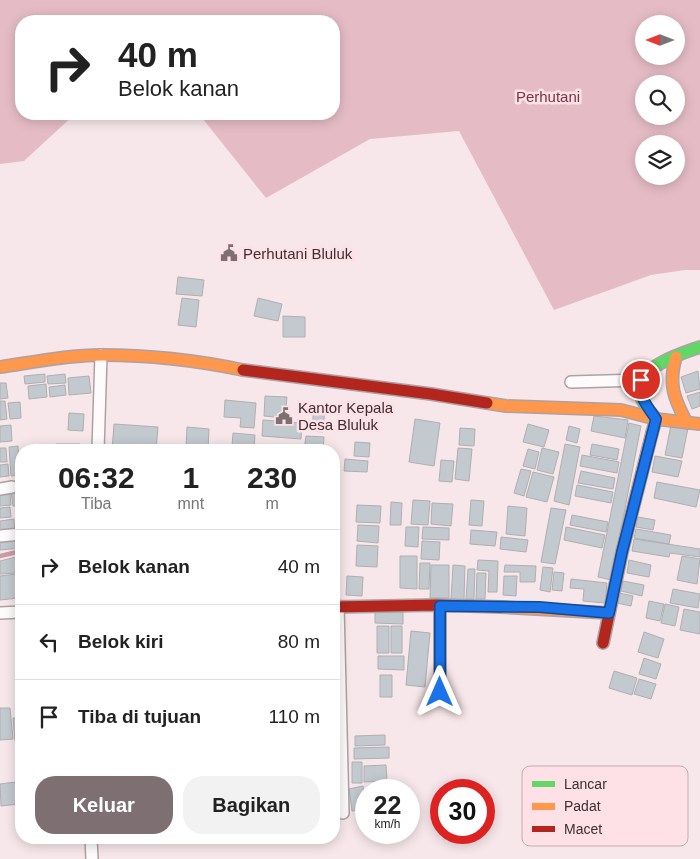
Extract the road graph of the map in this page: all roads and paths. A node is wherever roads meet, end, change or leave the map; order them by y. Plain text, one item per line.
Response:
1 (700, 347) edge
2 (101, 355) junction
3 (676, 357) junction
4 (0, 367) edge
5 (641, 380) junction
6 (571, 382) dead end
7 (656, 419) junction
8 (688, 423) junction
9 (700, 424) edge
10 (98, 444) edge
11 (12, 487) dead end
12 (0, 489) edge
13 (15, 535) edge
14 (0, 536) edge
15 (340, 606) edge
16 (440, 606) junction
17 (15, 612) edge
18 (0, 613) edge
19 (609, 613) junction
20 (603, 643) dead end
21 (440, 692) dead end
22 (340, 724) edge
23 (343, 813) dead end
24 (91, 844) edge
25 (92, 859) edge

1 - 3 main road
2 - 4 main road
2 - 7 main road
2 - 10 street
3 - 5 main road
3 - 8 main road
5 - 6 street
5 - 7 main road
7 - 8 main road
7 - 19 main road
8 - 9 main road
11 - 12 street
13 - 14 street
15 - 16 main road
16 - 19 main road
16 - 21 street
17 - 18 street
19 - 20 main road
22 - 23 street
24 - 25 street

